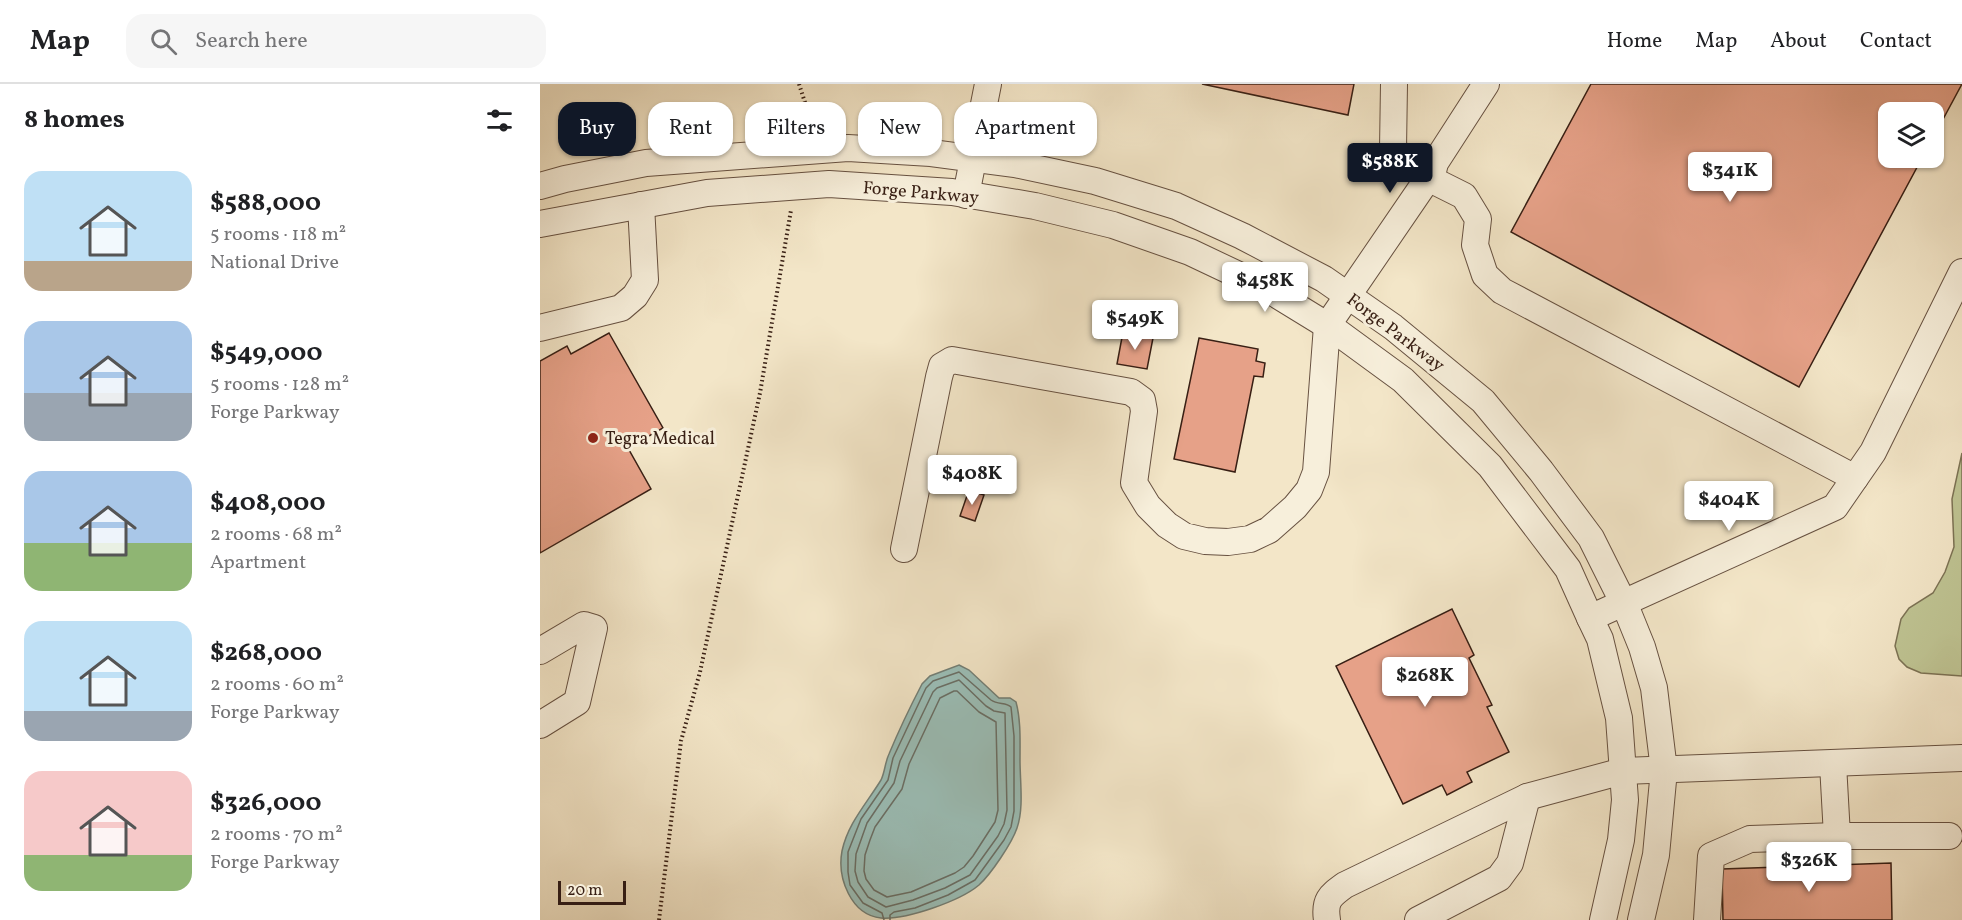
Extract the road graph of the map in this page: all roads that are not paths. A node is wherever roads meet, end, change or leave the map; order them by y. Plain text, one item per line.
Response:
1 (987, 84) edge
2 (1394, 84) edge
3 (1486, 84) edge
4 (846, 148) edge
5 (745, 149) edge
6 (806, 156) edge
7 (973, 158) junction
8 (1428, 178) junction
9 (540, 186) edge
10 (795, 195) junction
11 (966, 195) junction
12 (641, 205) junction
13 (540, 224) edge
14 (1962, 272) edge
15 (1347, 295) junction
16 (1327, 326) junction
17 (540, 328) edge
18 (1855, 478) junction
19 (904, 549) dead end
20 (1624, 604) junction
21 (1590, 618) junction
22 (540, 651) edge
23 (540, 725) edge
24 (1962, 758) edge
25 (1833, 764) junction
26 (1664, 770) junction
27 (1623, 771) junction
28 (1527, 797) junction
29 (1837, 836) junction
30 (1949, 836) dead end
31 (1327, 920) edge
32 (1418, 920) edge
33 (1604, 920) edge
34 (1641, 920) edge
35 (1707, 920) edge

1 - 7 street
2 - 8 street
3 - 8 street
4 - 7 street, Forge Parkway
5 - 9 street, Forge Parkway
6 - 10 street
7 - 11 street
7 - 15 street, Forge Parkway
8 - 15 street
8 - 18 street
10 - 11 street, Forge Parkway
10 - 12 street, Forge Parkway
11 - 16 street, Forge Parkway
12 - 13 street, Forge Parkway
12 - 17 street
14 - 18 street
15 - 16 street
15 - 20 street, Forge Parkway
16 - 19 street
16 - 21 street, Forge Parkway
18 - 20 street
20 - 21 street
20 - 26 street, Forge Parkway
21 - 27 street, Forge Parkway
22 - 23 street
24 - 25 street
25 - 26 street
25 - 29 street
26 - 27 street
26 - 34 street, Forge Parkway
27 - 28 street
27 - 33 street, Forge Parkway
28 - 31 street
28 - 32 street
29 - 30 street
29 - 35 street

